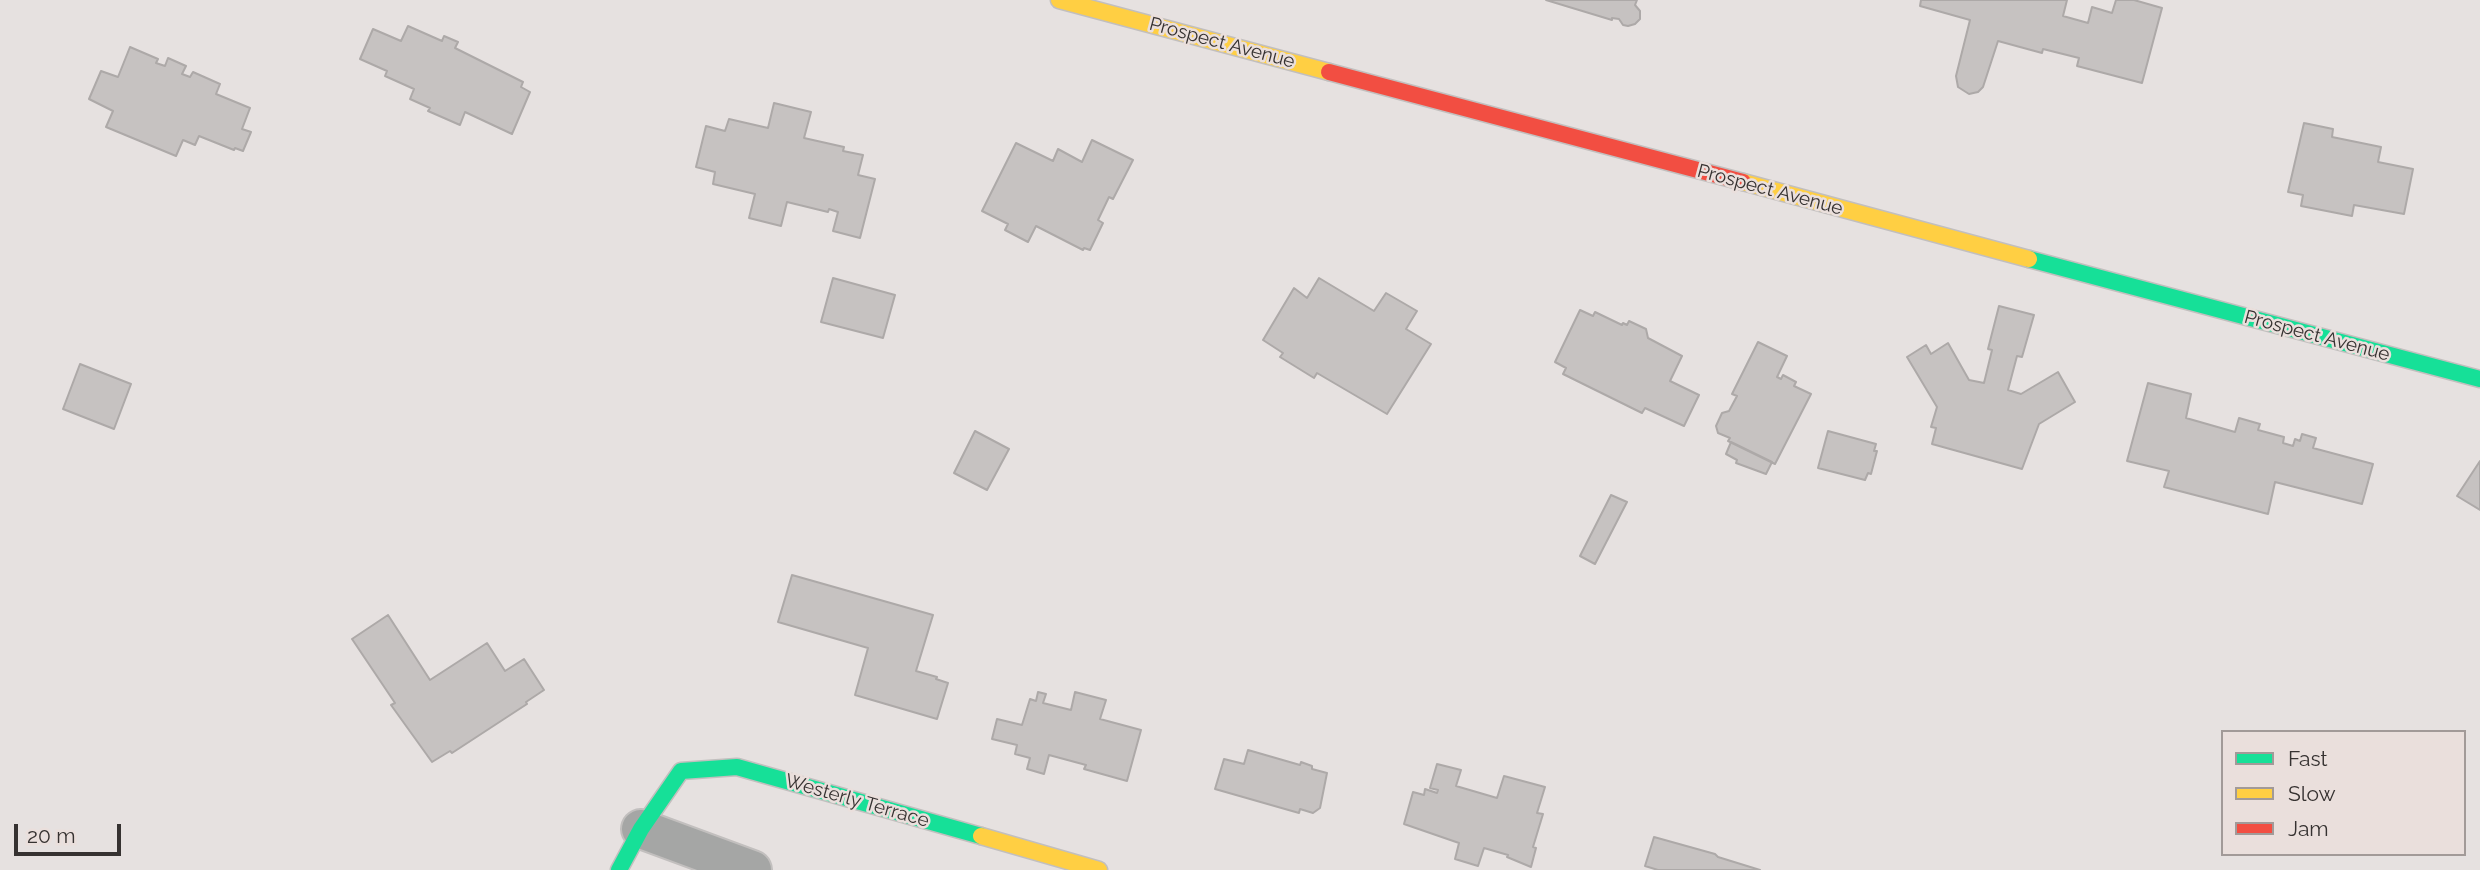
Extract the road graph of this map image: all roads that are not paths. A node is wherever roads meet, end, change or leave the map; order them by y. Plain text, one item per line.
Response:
1 (1059, 0) edge
2 (2480, 379) edge
3 (640, 829) junction
4 (619, 870) edge
5 (752, 870) edge
6 (1099, 870) edge

1 - 2 main road, Prospect Avenue
3 - 4 main road, Westerly Terrace
3 - 5 street
3 - 6 main road, Westerly Terrace

